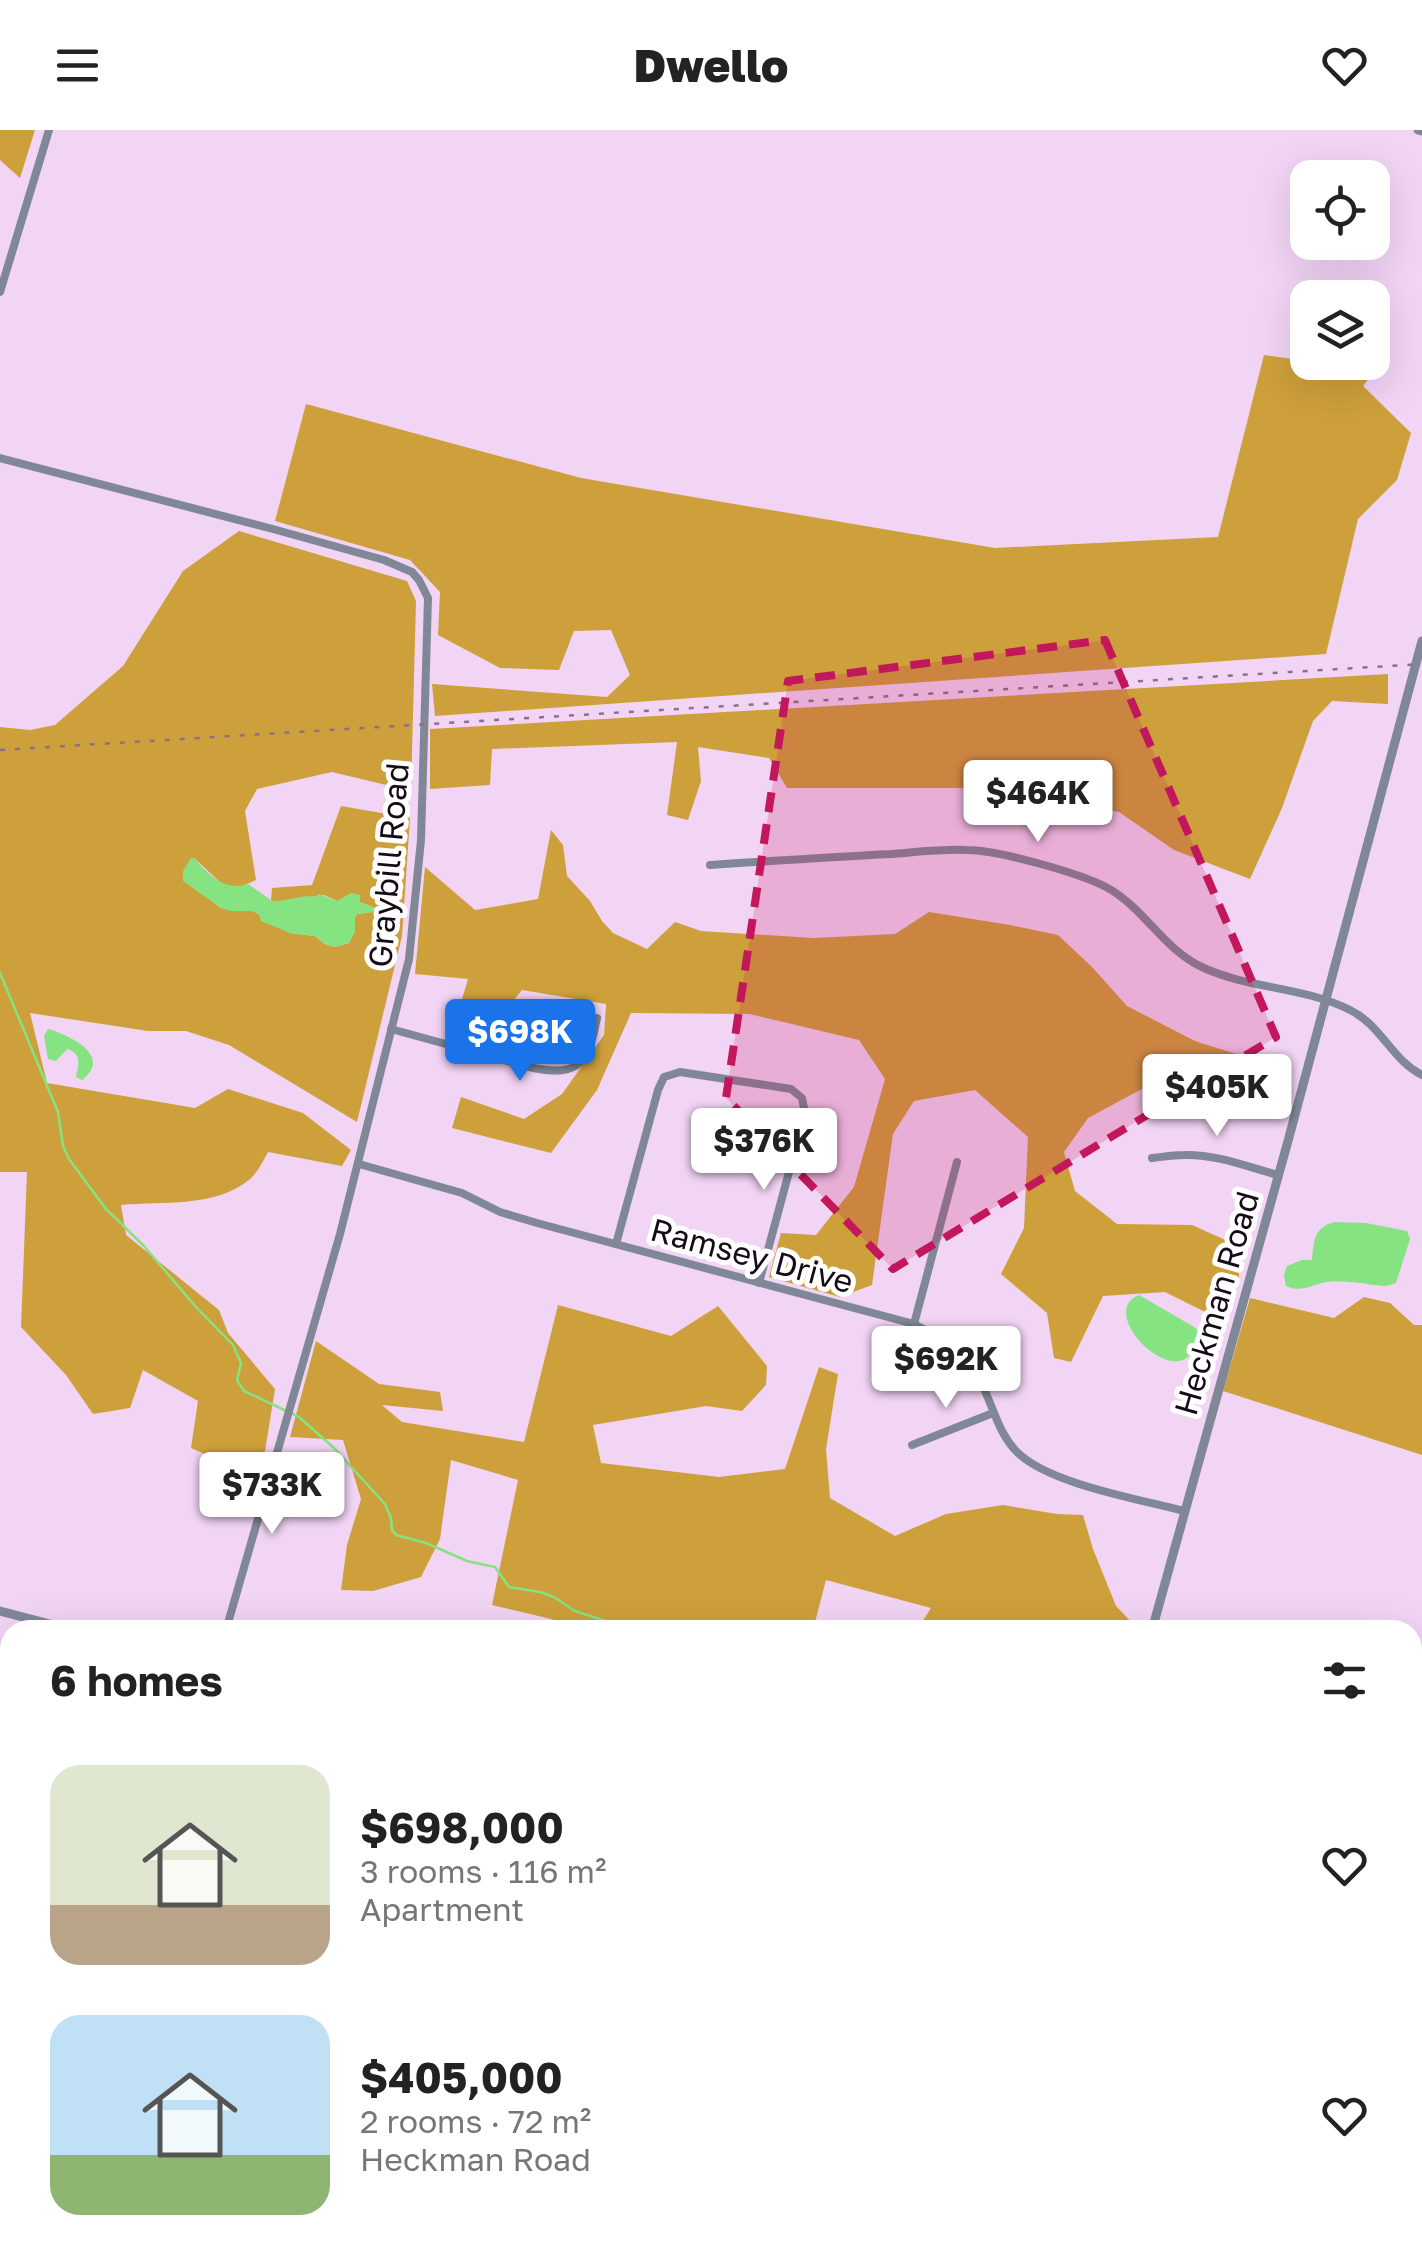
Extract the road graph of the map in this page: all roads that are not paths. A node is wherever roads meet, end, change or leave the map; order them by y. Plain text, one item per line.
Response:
1 (49, 130) edge
2 (0, 292) edge
3 (0, 458) edge
4 (1422, 642) edge
5 (710, 865) dead end
6 (1326, 1001) junction
7 (597, 1018) dead end
8 (391, 1030) junction
9 (1422, 1075) edge
10 (1152, 1158) dead end
11 (957, 1162) dead end
12 (359, 1164) junction
13 (1278, 1175) junction
14 (616, 1244) junction
15 (758, 1283) junction
16 (914, 1324) junction
17 (994, 1412) junction
18 (912, 1445) dead end
19 (1184, 1511) junction
20 (0, 1610) edge
21 (36, 1620) edge
22 (229, 1620) edge
23 (1155, 1620) edge

1 - 2 street
3 - 8 street, Graybill Road
4 - 6 street, Heckman Road
5 - 6 street
6 - 9 street
6 - 13 street, Heckman Road
7 - 8 street
8 - 12 street, Graybill Road
10 - 13 street
11 - 16 street
12 - 14 street, Ramsey Drive
12 - 22 street, Graybill Road
13 - 19 street, Heckman Road
14 - 15 street, Ramsey Drive
14 - 15 street
15 - 16 street, Ramsey Drive
16 - 17 street, Ramsey Drive
17 - 18 street
17 - 19 street, Ramsey Drive
19 - 23 street, Heckman Road
20 - 21 street

